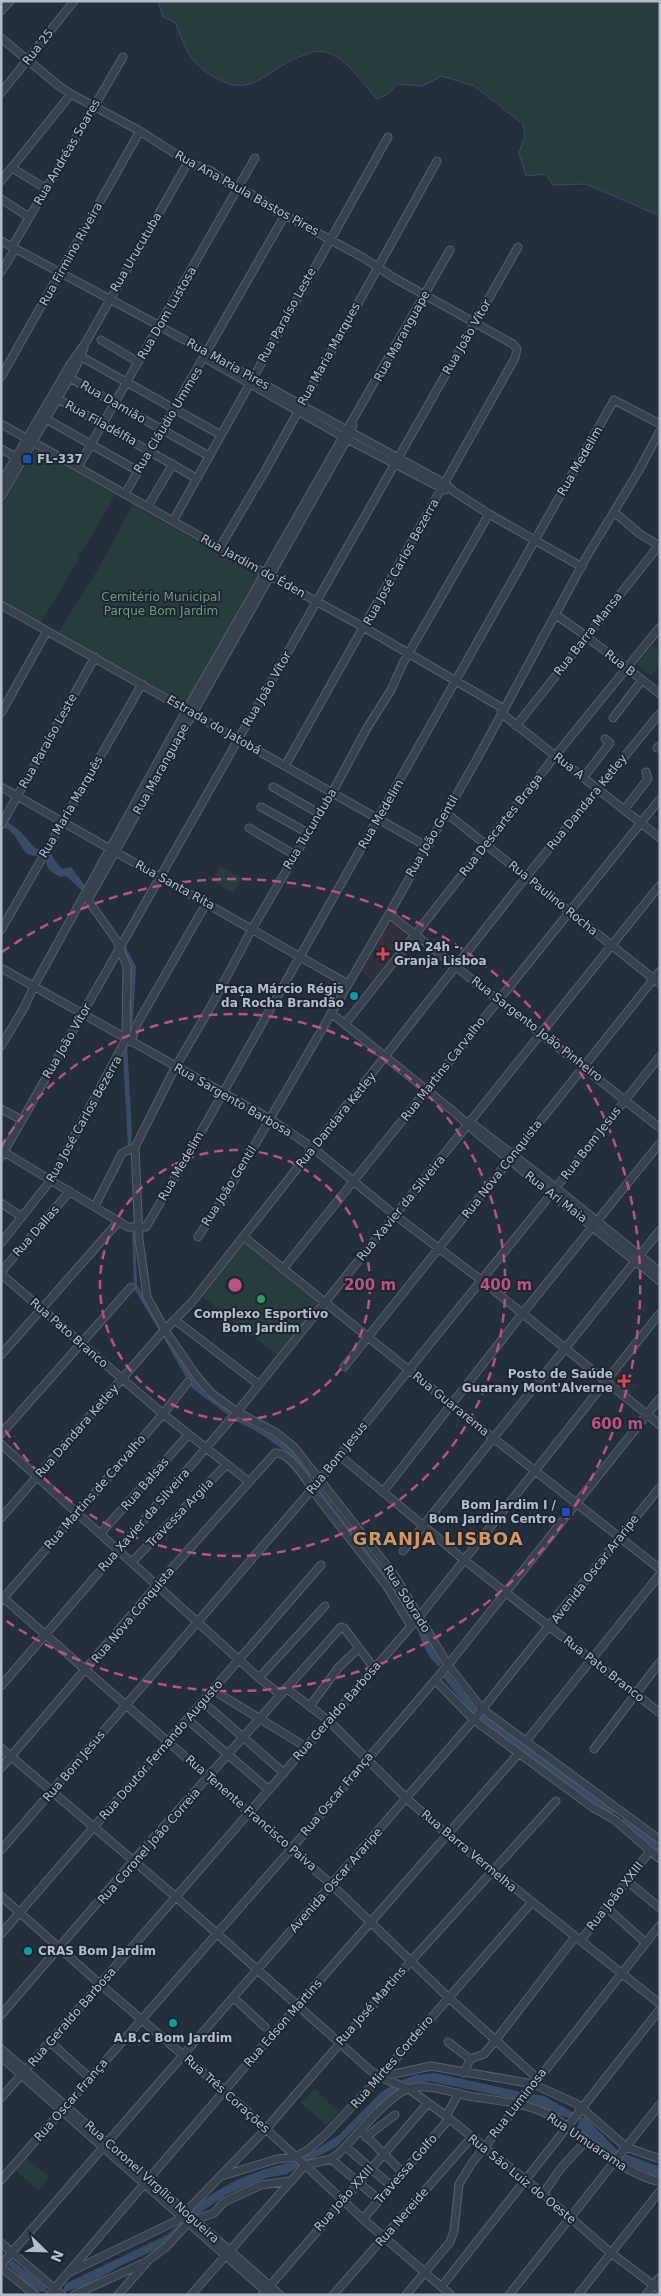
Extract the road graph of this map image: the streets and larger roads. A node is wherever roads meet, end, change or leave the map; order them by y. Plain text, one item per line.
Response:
1 (10, 1) edge
2 (74, 1) edge
3 (1, 11) edge
4 (1, 38) edge
5 (123, 57) dead end
6 (28, 59) junction
7 (1, 93) edge
8 (71, 94) junction
9 (93, 106) junction
10 (140, 131) junction
11 (388, 136) dead end
12 (255, 158) dead end
13 (436, 161) dead end
14 (188, 162) junction
15 (12, 168) junction
16 (1, 181) edge
17 (46, 188) junction
18 (239, 188) junction
19 (1, 199) edge
20 (285, 215) junction
21 (29, 216) junction
22 (330, 239) junction
23 (1, 240) edge
24 (518, 247) dead end
25 (13, 248) junction
26 (450, 250) dead end
27 (378, 267) junction
28 (1, 272) edge
29 (61, 274) junction
30 (425, 295) junction
31 (109, 298) junction
32 (475, 323) junction
33 (160, 326) junction
34 (101, 340) dead end
35 (79, 356) junction
36 (206, 356) junction
37 (516, 358) joint
38 (138, 362) junction
39 (1, 377) edge
40 (70, 378) junction
41 (251, 381) junction
42 (127, 382) junction
43 (58, 399) junction
44 (115, 403) junction
45 (299, 408) junction
46 (174, 409) junction
47 (46, 419) junction
48 (1, 424) edge
49 (103, 424) junction
50 (660, 424) edge
51 (162, 430) junction
52 (660, 431) edge
53 (222, 435) junction
54 (347, 435) junction
55 (30, 440) junction
56 (91, 444) junction
57 (1, 449) edge
58 (150, 450) junction
59 (209, 456) junction
60 (16, 457) junction
61 (396, 461) junction
62 (173, 464) junction
63 (78, 467) junction
64 (138, 471) junction
65 (196, 478) junction
66 (1, 483) edge
67 (444, 487) junction
68 (125, 494) junction
69 (1, 497) edge
70 (148, 506) junction
71 (614, 512) junction
72 (489, 514) junction
73 (173, 520) junction
74 (536, 541) junction
75 (659, 545) edge
76 (220, 547) junction
77 (582, 567) junction
78 (268, 575) junction
79 (317, 602) junction
80 (1, 605) edge
81 (556, 615) junction
82 (660, 627) edge
83 (365, 628) junction
84 (47, 631) junction
85 (586, 636) junction
86 (410, 654) junction
87 (95, 657) junction
88 (626, 668) junction
89 (456, 680) junction
90 (642, 680) junction
91 (142, 684) junction
92 (660, 694) edge
93 (190, 711) junction
94 (502, 711) junction
95 (660, 712) edge
96 (1, 713) edge
97 (613, 718) dead end
98 (516, 726) junction
99 (238, 739) junction
100 (605, 739) dead end
101 (555, 756) junction
102 (285, 766) junction
103 (646, 772) dead end
104 (583, 778) junction
105 (1, 787) edge
106 (274, 787) dead end
107 (598, 790) junction
108 (332, 793) junction
109 (17, 795) junction
110 (660, 799) edge
111 (261, 806) dead end
112 (624, 810) junction
113 (445, 812) junction
114 (320, 814) junction
115 (378, 819) junction
116 (64, 820) junction
117 (3, 822) edge
118 (640, 824) junction
119 (249, 828) dead end
120 (308, 833) junction
121 (660, 838) edge
122 (487, 845) junction
123 (426, 846) junction
124 (113, 850) junction
125 (295, 855) junction
126 (160, 876) junction
127 (526, 877) junction
128 (660, 885) edge
129 (88, 900) junction
130 (207, 902) junction
131 (569, 911) junction
132 (389, 914) junction
133 (252, 929) junction
134 (1, 930) edge
135 (415, 934) junction
136 (611, 944) junction
137 (120, 948) junction
138 (300, 956) junction
139 (457, 966) junction
140 (1, 968) edge
141 (660, 971) edge
142 (653, 979) junction
143 (348, 984) junction
144 (660, 984) edge
145 (35, 987) junction
146 (498, 1000) junction
147 (331, 1013) junction
148 (82, 1014) junction
149 (345, 1024) junction
150 (541, 1033) junction
151 (128, 1040) junction
152 (1, 1046) edge
153 (660, 1056) edge
154 (386, 1057) junction
155 (176, 1066) junction
156 (583, 1066) junction
157 (427, 1090) junction
158 (223, 1092) junction
159 (624, 1100) junction
160 (1, 1109) edge
161 (270, 1118) junction
162 (22, 1120) junction
163 (469, 1124) junction
164 (660, 1128) edge
165 (660, 1143) edge
166 (135, 1147) junction
167 (313, 1148) junction
168 (3, 1155) edge
169 (511, 1158) junction
170 (51, 1180) junction
171 (354, 1182) junction
172 (556, 1188) junction
173 (70, 1191) junction
174 (551, 1194) junction
175 (1, 1203) edge
176 (95, 1206) junction
177 (396, 1216) junction
178 (22, 1217) junction
179 (119, 1220) junction
180 (595, 1225) junction
181 (136, 1228) junction
182 (660, 1230) edge
183 (198, 1237) dead end
184 (244, 1237) junction
185 (1, 1243) edge
186 (438, 1248) junction
187 (637, 1259) junction
188 (283, 1269) junction
189 (660, 1272) edge
190 (1, 1273) edge
191 (481, 1280) junction
192 (660, 1281) edge
193 (130, 1287) dead end
194 (325, 1302) junction
195 (41, 1309) junction
196 (660, 1313) edge
197 (522, 1314) junction
198 (175, 1320) junction
199 (165, 1330) junction
200 (368, 1336) junction
201 (81, 1342) junction
202 (564, 1348) junction
203 (1, 1355) edge
204 (344, 1367) dead end
205 (409, 1370) junction
206 (122, 1378) junction
207 (605, 1381) junction
208 (188, 1382) dead end
209 (258, 1384) junction
210 (660, 1398) edge
211 (452, 1404) junction
212 (238, 1412) junction
213 (163, 1414) junction
214 (647, 1414) junction
215 (660, 1425) edge
216 (1, 1434) edge
217 (188, 1435) junction
218 (492, 1437) junction
219 (1, 1444) edge
220 (207, 1449) junction
221 (339, 1455) junction
222 (227, 1464) junction
223 (535, 1471) junction
224 (38, 1476) junction
225 (248, 1481) junction
226 (316, 1484) junction
227 (660, 1487) edge
228 (383, 1492) junction
229 (576, 1504) junction
230 (77, 1511) junction
231 (1, 1518) edge
232 (423, 1526) junction
233 (101, 1533) junction
234 (620, 1537) junction
235 (118, 1549) junction
236 (402, 1551) dead end
237 (464, 1559) junction
238 (132, 1562) junction
239 (321, 1565) dead end
240 (660, 1569) edge
241 (660, 1574) edge
242 (157, 1585) junction
243 (507, 1592) junction
244 (2, 1599) edge
245 (324, 1606) dead end
246 (419, 1617) junction
247 (198, 1623) junction
248 (411, 1626) junction
249 (550, 1626) junction
250 (46, 1635) junction
251 (359, 1648) junction
252 (239, 1660) junction
253 (592, 1660) junction
254 (660, 1662) edge
255 (448, 1665) junction
256 (374, 1668) junction
257 (87, 1670) junction
258 (259, 1678) junction
259 (435, 1680) junction
260 (1, 1686) edge
261 (286, 1688) junction
262 (213, 1690) junction
263 (636, 1694) junction
264 (281, 1695) junction
265 (204, 1703) junction
266 (127, 1704) junction
267 (310, 1706) junction
268 (482, 1709) junction
269 (660, 1713) edge
270 (260, 1718) junction
271 (188, 1720) junction
272 (474, 1720) junction
273 (328, 1721) junction
274 (244, 1738) junction
275 (527, 1740) junction
276 (169, 1741) junction
277 (306, 1747) junction
278 (1, 1748) edge
279 (594, 1749) dead end
280 (519, 1753) junction
281 (229, 1755) junction
282 (12, 1756) junction
283 (366, 1759) junction
284 (1, 1768) edge
285 (284, 1773) junction
286 (210, 1777) junction
287 (268, 1790) junction
288 (52, 1793) junction
289 (407, 1799) junction
290 (556, 1802) dead end
291 (250, 1811) junction
292 (623, 1812) junction
293 (615, 1820) junction
294 (93, 1827) junction
295 (448, 1835) junction
296 (660, 1840) edge
297 (292, 1848) junction
298 (1, 1850) edge
299 (650, 1851) junction
300 (660, 1859) edge
301 (134, 1861) junction
302 (491, 1870) junction
303 (627, 1881) junction
304 (332, 1884) junction
305 (1, 1896) edge
306 (176, 1897) junction
307 (532, 1902) junction
308 (606, 1908) junction
309 (660, 1908) edge
310 (20, 1912) junction
311 (371, 1924) junction
312 (660, 1925) edge
313 (1, 1934) edge
314 (217, 1934) junction
315 (578, 1939) junction
316 (646, 1943) junction
317 (60, 1948) junction
318 (411, 1961) junction
319 (257, 1970) junction
320 (623, 1973) junction
321 (100, 1984) junction
322 (232, 1997) junction
323 (448, 1997) junction
324 (660, 2004) edge
325 (298, 2005) junction
326 (660, 2009) edge
327 (1, 2015) edge
328 (142, 2019) junction
329 (265, 2027) dead end
330 (495, 2041) junction
331 (50, 2042) junction
332 (339, 2042) junction
333 (448, 2042) dead end
334 (1, 2049) edge
335 (184, 2054) junction
336 (1, 2056) edge
337 (470, 2059) junction
338 (24, 2073) junction
339 (464, 2073) junction
340 (90, 2078) junction
341 (380, 2078) junction
342 (535, 2081) junction
343 (409, 2089) junction
344 (225, 2091) junction
345 (459, 2093) junction
346 (1, 2098) edge
347 (428, 2103) junction
348 (520, 2103) junction
349 (660, 2104) edge
350 (64, 2108) junction
351 (582, 2108) junction
352 (395, 2115) dead end
353 (448, 2118) junction
354 (568, 2127) junction
355 (266, 2129) junction
356 (364, 2134) junction
357 (471, 2138) junction
358 (586, 2141) junction
359 (105, 2144) junction
360 (346, 2147) junction
361 (483, 2147) junction
362 (626, 2147) junction
363 (383, 2154) junction
364 (295, 2157) junction
365 (330, 2159) junction
366 (660, 2159) edge
367 (614, 2161) junction
368 (305, 2165) junction
369 (370, 2168) junction
370 (402, 2172) junction
371 (222, 2176) junction
372 (1, 2180) edge
373 (147, 2180) junction
374 (526, 2180) junction
375 (290, 2181) junction
376 (358, 2182) junction
377 (660, 2182) edge
378 (390, 2186) junction
379 (660, 2191) edge
380 (543, 2194) junction
381 (378, 2199) junction
382 (342, 2200) junction
383 (183, 2214) junction
384 (570, 2217) junction
385 (363, 2219) junction
386 (192, 2221) junction
387 (384, 2237) junction
388 (1, 2242) edge
389 (12, 2252) junction
390 (228, 2253) junction
391 (611, 2253) junction
392 (146, 2262) junction
393 (1, 2266) edge
394 (426, 2272) junction
395 (67, 2274) junction
396 (660, 2277) edge
397 (442, 2286) junction
398 (657, 2287) edge
399 (54, 2288) junction
400 (267, 2292) edge
401 (36, 2295) edge
402 (49, 2295) edge
403 (62, 2295) edge
404 (74, 2295) edge
405 (118, 2295) edge
406 (191, 2295) edge
407 (280, 2295) edge
408 (333, 2295) edge
409 (406, 2295) edge
410 (451, 2295) edge
411 (509, 2295) edge
412 (578, 2295) edge
413 (646, 2295) edge

1 - 3 street
2 - 6 street, Rua 25
4 - 6 street, Rua Ana Paula Bastos Pires
5 - 9 street, Rua Andréas Soares
6 - 7 street, Rua 25
6 - 8 street, Rua Ana Paula Bastos Pires
8 - 9 street, Rua Ana Paula Bastos Pires
8 - 15 street
9 - 10 street, Rua Ana Paula Bastos Pires
9 - 17 street, Rua Andréas Soares
10 - 14 street, Rua Ana Paula Bastos Pires
10 - 29 street, Rua Firmino Riveira
11 - 22 street, Rua Paraíso Leste
12 - 18 street, Rua Dom Lustosa
13 - 27 street, Rua Maria Marques
14 - 18 street, Rua Ana Paula Bastos Pires
14 - 31 street, Rua Urucutuba
15 - 16 street
15 - 17 street
17 - 21 street, Rua Andréas Soares
18 - 20 street, Rua Ana Paula Bastos Pires
18 - 33 street, Rua Dom Lustosa
19 - 21 street
20 - 22 street, Rua Ana Paula Bastos Pires
20 - 36 street, Rua Cláudio Ummes
21 - 25 street, Rua Andréas Soares
22 - 27 street, Rua Ana Paula Bastos Pires
22 - 41 street, Rua Paraíso Leste
23 - 25 street, Rua Maria Pires
24 - 32 street, Rua João Vítor
25 - 28 street, Rua Andréas Soares
25 - 29 street, Rua Maria Pires
26 - 30 street, Rua Maranguape
27 - 30 street, Rua Ana Paula Bastos Pires
27 - 45 street, Rua Maria Marques
29 - 31 street, Rua Maria Pires
29 - 39 street, Rua Firmino Riveira
30 - 32 street, Rua Ana Paula Bastos Pires
30 - 54 street, Rua Maranguape
31 - 33 street, Rua Maria Pires
31 - 35 street, Rua Urucutuba
32 - 37 street, Rua Ana Paula Bastos Pires
32 - 61 street, Rua João Vítor
33 - 36 street, Rua Maria Pires
33 - 38 street, Rua Dom Lustosa
34 - 38 street
35 - 40 street, Rua Urucutuba
35 - 42 street
35 - 55 street, Rua Urucutuba
36 - 41 street, Rua Maria Pires
36 - 46 street, Rua Cláudio Ummes
37 - 67 street, Rua José Carlos Bezerra
38 - 42 street, Rua Dom Lustosa
40 - 43 street, Rua Urucutuba
40 - 44 street, Rua Damião
41 - 45 street, Rua Maria Pires
41 - 53 street, Rua Paraíso Leste
42 - 44 street, Rua Dom Lustosa
42 - 46 street
43 - 47 street, Rua Urucutuba
43 - 49 street, Rua Filadélfia
44 - 49 street, Rua Dom Lustosa
44 - 51 street, Rua Damião
45 - 54 street, Rua Maria Pires
45 - 76 street, Rua Maria Marques
46 - 51 street, Rua Cláudio Ummes
46 - 53 street
47 - 55 street, Rua Urucutuba
47 - 56 street
48 - 55 street, Rua Jardim do Éden
49 - 56 street, Rua Dom Lustosa
49 - 58 street, Rua Filadélfia
50 - 74 street, Rua Medelim
51 - 58 street, Rua Cláudio Ummes
51 - 59 street, Rua Damião
52 - 71 street, Rua João Gentil
53 - 59 street, Rua Paraíso Leste
54 - 61 street, Rua Maria Pires
54 - 78 street, Rua Maranguape
55 - 60 street, Rua Urucutuba
55 - 63 street, Rua Jardim do Éden
55 - 69 street, Rua Urucutuba
56 - 63 street, Rua Dom Lustosa
56 - 64 street
57 - 60 street
58 - 62 street, Rua Filadélfia
58 - 64 street, Rua Cláudio Ummes
59 - 65 street, Rua Paraíso Leste
60 - 66 street, Rua Urucutuba
61 - 67 street, Rua Maria Pires
61 - 79 street, Rua João Vítor
62 - 65 street, Rua Filadélfia
62 - 70 street
63 - 68 street, Rua Jardim do Éden
64 - 68 street, Rua Cláudio Ummes
65 - 73 street, Rua Paraíso Leste
67 - 72 street, Rua Maria Pires
67 - 83 street, Rua José Carlos Bezerra
68 - 70 street, Rua Jardim do Éden
70 - 73 street, Rua Jardim do Éden
71 - 75 street
71 - 77 street, Rua João Gentil
72 - 74 street, Rua Maria Pires
72 - 86 street, Rua Tucunduba
73 - 76 street, Rua Jardim do Éden
74 - 77 street, Rua Maria Pires
74 - 89 street, Rua Medelim
75 - 85 street, Rua Barra Mansa
76 - 78 street, Rua Jardim do Éden
77 - 81 street, Rua João Gentil
78 - 79 street, Rua Jardim do Éden
78 - 93 street, Rua Maranguape
79 - 83 street, Rua Jardim do Éden
79 - 99 street, Rua João Vítor
80 - 84 street, Estrada do Jatobá
81 - 85 street, Rua B
81 - 94 street, Rua João Gentil
82 - 88 street, Rua Descartes Braga
83 - 86 street, Rua Jardim do Éden
83 - 102 street, Rua José Carlos Bezerra
84 - 87 street, Estrada do Jatobá
84 - 96 street
85 - 88 street, Rua B
85 - 98 street, Rua Barra Mansa
86 - 89 street, Rua Jardim do Éden
86 - 108 street, Rua Tucunduba
87 - 91 street, Estrada do Jatobá
87 - 109 street, Rua Paraíso Leste
88 - 90 street, Rua B
88 - 101 street, Rua Descartes Braga
89 - 94 street, Rua Jardim do Éden
89 - 115 street, Rua Medelim
90 - 92 street, Rua B
90 - 97 street
91 - 93 street, Estrada do Jatobá
91 - 116 street, Rua Maria Marquês
93 - 99 street, Estrada do Jatobá
93 - 124 street, Rua Maranguape
94 - 98 street, Rua A
94 - 113 street, Rua João Gentil
95 - 107 street, Rua Dandara Ketley
98 - 101 street, Rua A
99 - 102 street, Estrada do Jatobá
99 - 126 street, Rua João Vítor
100 - 104 street
101 - 104 street, Rua A
101 - 122 street, Rua Descartes Braga
102 - 108 street, Estrada do Jatobá
103 - 112 street
104 - 107 street, Rua A
105 - 109 street, Rua Santa Rita
106 - 114 street
107 - 112 street, Rua A
107 - 127 street, Rua Dandara Ketley
108 - 114 street, Rua Tucunduba
108 - 115 street, Estrada do Jatobá
109 - 116 street, Rua Santa Rita
109 - 117 street, Rua Paraíso Leste
110 - 118 street, Rua Martins Carvalho
111 - 120 street
112 - 118 street, Rua A
113 - 122 street, Rua Paulino Rocha
113 - 123 street, Rua João Gentil
114 - 120 street, Rua Tucunduba
115 - 123 street, Estrada do Jatobá
115 - 138 street, Rua Medelim
116 - 124 street, Rua Santa Rita
116 - 134 street, Rua Maria Marquês
118 - 121 street, Rua A
118 - 131 street, Rua Martins Carvalho
119 - 125 street
120 - 125 street, Rua Tucunduba
122 - 127 street, Rua Paulino Rocha
122 - 135 street, Rua Descartes Braga
123 - 132 street, Rua João Gentil
124 - 126 street, Rua Santa Rita
124 - 129 street, Rua Maranguape
124 - 145 street, Rua Maranguape
125 - 133 street, Rua Tucunduba
126 - 130 street, Rua Santa Rita
126 - 137 street, Rua João Vítor
127 - 131 street, Rua Paulino Rocha
127 - 139 street, Rua Dandara Ketley
128 - 136 street, Rua Xavier da Silveira
129 - 137 street
129 - 145 street, Rua Maranguape
130 - 133 street, Rua Santa Rita
130 - 151 street, Rua José Carlos Bezerra
131 - 136 street, Rua Paulino Rocha
131 - 146 street, Rua Martins Carvalho
132 - 135 street, Rua Sargento João Pinheiro
132 - 143 street, Rua João Gentil
133 - 138 street, Rua Santa Rita
133 - 155 street, Rua Tucunduba
135 - 139 street, Rua Sargento João Pinheiro
135 - 149 street, Rua Descartes Braga
136 - 142 street, Rua Paulino Rocha
136 - 150 street, Rua Xavier da Silveira
137 - 148 street, Rua João Vítor
137 - 151 street
138 - 143 street, Rua Santa Rita
138 - 158 street, Rua Medelim
139 - 146 street, Rua Sargento João Pinheiro
139 - 154 street, Rua Dandara Ketley
140 - 145 street, Rua Sargento Barbosa
141 - 142 street, Rua Nova Conquista
142 - 144 street, Rua Paulino Rocha
142 - 156 street, Rua Nova Conquista
143 - 147 street, Rua João Gentil
145 - 148 street, Rua Sargento Barbosa
145 - 152 street, Rua Maranguape
146 - 150 street, Rua Sargento João Pinheiro
146 - 157 street, Rua Martins Carvalho
147 - 149 street, Rua Ari Maia
147 - 161 street, Rua João Gentil
148 - 151 street, Rua Sargento Barbosa
148 - 162 street, Rua João Vítor
149 - 154 street, Rua Ari Maia
150 - 156 street, Rua Sargento João Pinheiro
150 - 163 street, Rua Xavier da Silveira
151 - 155 street, Rua Sargento Barbosa
151 - 170 street, Rua José Carlos Bezerra
153 - 159 street, Rua Bom Jesus
154 - 157 street, Rua Ari Maia
154 - 167 street, Rua Dandara Ketley
155 - 158 street, Rua Sargento Barbosa
155 - 166 street, Rua Tucunduba
156 - 159 street, Rua Sargento João Pinheiro
156 - 169 street, Rua Nova Conquista
157 - 163 street, Rua Ari Maia
157 - 171 street, Rua Martins Carvalho
158 - 161 street, Rua Sargento Barbosa
158 - 181 street, Rua Medelim
159 - 164 street, Rua Sargento João Pinheiro
159 - 172 street, Rua Bom Jesus
160 - 162 street
161 - 167 street, Rua Sargento Barbosa
161 - 183 street, Rua João Gentil
162 - 168 street, Rua João Vítor
163 - 169 street, Rua Ari Maia
163 - 177 street, Rua Xavier da Silveira
165 - 180 street
166 - 176 street
166 - 181 street, Rua Sobrado
167 - 171 street, Rua Sargento Barbosa
167 - 184 street, Rua Dandara Ketley
168 - 170 street
169 - 172 street, Rua Ari Maia
169 - 174 street, Rua Ari Maia
169 - 186 street, Rua Nova Conquista
170 - 173 street
170 - 178 street, Rua José Carlos Bezerra
171 - 177 street, Rua Sargento Barbosa
171 - 188 street, Rua Martins Carvalho
172 - 174 street, Rua Bom Jesus
172 - 180 street, Rua Ari Maia
173 - 176 street
173 - 190 street, Rua Dallas
174 - 180 street, Rua Ari Maia
174 - 191 street, Rua Bom Jesus
175 - 178 street
176 - 179 street
177 - 186 street, Rua Sargento Barbosa
177 - 194 street, Rua Xavier da Silveira
178 - 185 street, Rua José Carlos Bezerra
179 - 181 street
179 - 195 street
180 - 187 street, Rua Ari Maia
180 - 197 street
181 - 199 street, Rua Sobrado
182 - 187 street
184 - 188 street, Rua Guararema
184 - 198 street, Rua Dandara Ketley
186 - 191 street, Rua Sargento Barbosa
186 - 200 street, Rua Nova Conquista
187 - 189 street, Rua Ari Maia
187 - 192 street, Rua Ari Maia
187 - 202 street
188 - 194 street, Rua Guararema
190 - 195 street, Rua Pato Branco
191 - 197 street, Rua Sargento Barbosa
191 - 205 street, Rua Bom Jesus
193 - 201 street
194 - 200 street, Rua Guararema
194 - 209 street, Rua Xavier da Silveira
195 - 201 street, Rua Pato Branco
195 - 203 street
196 - 207 street, Rua Geraldo Barbosa
197 - 202 street, Rua Sargento Barbosa
197 - 211 street
198 - 199 street, Rua Dandara Ketley
198 - 209 street
199 - 206 street, Rua Dandara Ketley
199 - 212 street, Rua Sobrado
200 - 204 street, Rua Nova Conquista
200 - 205 street, Rua Guararema
201 - 206 street, Rua Pato Branco
201 - 216 street
202 - 207 street, Rua Sargento Barbosa
202 - 218 street
205 - 211 street, Rua Guararema
205 - 221 street, Rua Bom Jesus
206 - 213 street, Rua Pato Branco
206 - 224 street, Rua Dandara Ketley
207 - 214 street, Rua Sargento Barbosa
207 - 223 street, Rua Geraldo Barbosa
208 - 213 street, Rua Martins de Carvalho
209 - 212 street, Rua Xavier da Silveira
210 - 214 street, Rua Oscar França
211 - 218 street, Rua Guararema
211 - 228 street
212 - 220 street, Rua Xavier da Silveira
212 - 226 street, Rua Sobrado
213 - 217 street, Rua Pato Branco
213 - 230 street, Rua Martins de Carvalho
214 - 215 street, Rua Sargento Barbosa
214 - 229 street, Rua Oscar França
217 - 220 street, Rua Pato Branco
217 - 233 street, Rua Balsas
218 - 223 street, Rua Guararema
218 - 232 street
219 - 224 street
220 - 222 street
220 - 235 street, Rua Xavier da Silveira
221 - 226 street, Rua Bom Jesus
221 - 228 street, Rua Pato Branco
222 - 225 street
222 - 238 street, Travessa Argila
223 - 229 street, Rua Guararema
223 - 237 street, Rua Geraldo Barbosa
224 - 230 street
224 - 231 street, Rua Dandara Ketley
225 - 226 street, Rua Nova Conquista
225 - 242 street, Rua Nova Conquista
226 - 246 street, Rua Sobrado
226 - 247 street, Rua Bom Jesus
226 - 248 street
227 - 234 street, Avenida Oscar Araripe
228 - 232 street, Rua Pato Branco
229 - 234 street, Rua Guararema
229 - 243 street, Rua Oscar França
230 - 233 street
230 - 244 street, Rua Martins de Carvalho
232 - 236 street
232 - 237 street, Rua Pato Branco
233 - 235 street
234 - 240 street, Rua Guararema
234 - 249 street, Avenida Oscar Araripe
235 - 238 street
235 - 250 street, Rua Xavier da Silveira
237 - 243 street, Rua Pato Branco
237 - 246 street, Rua Geraldo Barbosa
238 - 242 street
239 - 252 street, Rua Doutor Fernando Augusto
241 - 253 street
242 - 247 street
242 - 257 street, Rua Nova Conquista
243 - 249 street, Rua Pato Branco
243 - 255 street, Rua Oscar França
244 - 250 street, Rua Tenente Francisco Paiva
245 - 258 street
246 - 248 street, Rua Geraldo Barbosa
246 - 255 street, Rua Sobrado
247 - 252 street
247 - 266 street, Rua Bom Jesus
248 - 256 street, Rua Geraldo Barbosa
249 - 253 street, Rua Pato Branco
249 - 268 street, Avenida Oscar Araripe
250 - 257 street, Rua Tenente Francisco Paiva
250 - 260 street, Rua Xavier da Silveira
251 - 256 street, Rua Coronel João Correia
251 - 261 street, Rua Coronel João Correia
251 - 267 street
252 - 258 street
252 - 262 street, Rua Doutor Fernando Augusto
253 - 263 street, Rua Pato Branco
253 - 275 street
254 - 263 street
255 - 259 street, Rua Oscar França
255 - 268 street, Rua Sobrado
256 - 273 street, Rua Geraldo Barbosa
257 - 266 street, Rua Tenente Francisco Paiva
257 - 282 street, Rua Nova Conquista
258 - 264 street
259 - 272 street
259 - 283 street, Rua Oscar França
261 - 264 street, Rua Coronel João Correia
261 - 267 street, Rua Barra Vermelha
262 - 265 street, Rua Doutor Fernando Augusto
262 - 270 street
263 - 269 street, Rua Pato Branco
263 - 279 street
264 - 270 street, Rua Coronel João Correia
265 - 271 street, Rua Doutor Fernando Augusto
265 - 274 street
266 - 276 street, Rua Tenente Francisco Paiva
266 - 288 street, Rua Bom Jesus
267 - 273 street, Rua Barra Vermelha
268 - 272 street, Avenida Oscar Araripe
268 - 275 street, Rua Sobrado
270 - 274 street, Rua Coronel João Correia
270 - 277 street
271 - 276 street, Rua Doutor Fernando Augusto
271 - 281 street
272 - 280 street
272 - 289 street, Avenida Oscar Araripe
273 - 277 street, Rua Geraldo Barbosa
273 - 283 street, Rua Barra Vermelha
274 - 281 street, Rua Coronel João Correia
274 - 285 street
275 - 292 street, Rua Sobrado
276 - 286 street, Rua Tenente Francisco Paiva
276 - 294 street, Rua Doutor Fernando Augusto
277 - 285 street, Rua Geraldo Barbosa
278 - 282 street
280 - 293 street
280 - 295 street, Rua Edson Martins
281 - 286 street, Rua Coronel João Correia
281 - 287 street
282 - 284 street, Rua Nova Conquista
282 - 288 street
283 - 289 street, Rua Barra Vermelha
283 - 297 street, Rua Oscar França
285 - 287 street, Rua Geraldo Barbosa
286 - 291 street, Rua Tenente Francisco Paiva
286 - 301 street, Rua Coronel João Correia
287 - 291 street, Rua Geraldo Barbosa
288 - 294 street
288 - 298 street, Rua Bom Jesus
289 - 295 street, Rua Barra Vermelha
289 - 304 street, Avenida Oscar Araripe
290 - 302 street, Rua José Martins
291 - 297 street, Rua Tenente Francisco Paiva
291 - 306 street, Rua Geraldo Barbosa
292 - 293 street
292 - 296 street, Rua Sobrado
293 - 299 street
294 - 301 street
294 - 310 street, Rua Doutor Fernando Augusto
295 - 302 street, Rua Barra Vermelha
295 - 311 street, Rua Edson Martins
297 - 304 street, Rua Tenente Francisco Paiva
297 - 314 street, Rua Oscar França
299 - 300 street
299 - 303 street, Rua João XXIII
301 - 306 street
301 - 317 street, Rua Coronel João Correia
302 - 307 street, Rua Barra Vermelha
302 - 318 street, Rua José Martins
303 - 308 street, Rua João XXIII
303 - 309 street
304 - 311 street, Rua Tenente Francisco Paiva
304 - 319 street, Avenida Oscar Araripe
305 - 310 street, Rua Três Corações
306 - 314 street
306 - 321 street, Rua Geraldo Barbosa
307 - 315 street, Rua Barra Vermelha
307 - 323 street, Rua Mirtes Cordeiro
308 - 315 street, Rua João XXIII
308 - 316 street
310 - 313 street, Rua Doutor Fernando Augusto
310 - 317 street, Rua Três Corações
311 - 318 street, Rua Tenente Francisco Paiva
311 - 325 street, Rua Edson Martins
312 - 316 street, Rua Luminosa
314 - 319 street
314 - 328 street, Rua Oscar França
315 - 320 street, Rua Barra Vermelha
315 - 330 street, Rua João XXIII
316 - 320 street, Rua Luminosa
317 - 321 street, Rua Três Corações
317 - 327 street, Rua Coronel João Correia
318 - 323 street, Rua Tenente Francisco Paiva
318 - 332 street, Rua José Martins
319 - 322 street, Avenida Oscar Araripe
319 - 325 street
320 - 324 street, Rua Barra Vermelha
320 - 342 street, Rua Luminosa
321 - 328 street, Rua Três Corações
321 - 331 street, Rua Geraldo Barbosa
322 - 329 street
322 - 335 street, Avenida Oscar Araripe
323 - 330 street, Rua Tenente Francisco Paiva
323 - 341 street, Rua Mirtes Cordeiro
325 - 332 street
325 - 344 street, Rua Edson Martins
326 - 351 street
328 - 335 street, Rua Três Corações
328 - 340 street, Rua Oscar França
330 - 337 street, Rua João XXIII
330 - 342 street, Rua Tenente Francisco Paiva
331 - 338 street, Rua Geraldo Barbosa
331 - 340 street
332 - 341 street
332 - 355 street, Rua José Martins
333 - 337 street
334 - 338 street, Rua Coronel Virgílio Nogueira
335 - 344 street, Rua Três Corações
335 - 359 street, Avenida Oscar Araripe
336 - 338 street, Rua Coronel Virgílio Nogueira
337 - 339 street
338 - 346 street, Rua Geraldo Barbosa
338 - 350 street, Rua Coronel Virgílio Nogueira
339 - 341 street, Rua Umuarama
339 - 342 street, Rua Umuarama
340 - 350 street, Rua Oscar França
341 - 343 street, Rua São Luiz do Oeste
341 - 364 street, Rua Mirtes Cordeiro
342 - 348 street, Rua Luminosa
342 - 351 street, Rua Umuarama
343 - 345 street, Rua Umuarama
343 - 347 street, Rua São Luiz do Oeste
343 - 356 street
344 - 355 street, Rua Três Corações
344 - 373 street, Rua Edson Martins
345 - 348 street, Rua Umuarama
345 - 353 street, Travessa Golfo
347 - 353 street, Rua São Luiz do Oeste
347 - 363 street, Rua João XXIII
348 - 354 street, Rua Umuarama
348 - 361 street, Rua Luminosa
349 - 362 street
350 - 359 street, Rua Coronel Virgílio Nogueira
350 - 372 street, Rua Oscar França
351 - 354 street
351 - 362 street, Rua Umuarama
352 - 356 street
353 - 357 street, Rua São Luiz do Oeste
353 - 370 street, Travessa Golfo
354 - 358 street, Rua Umuarama
354 - 374 street
355 - 364 street, Rua Três Corações
355 - 371 street, Rua José Martins
356 - 360 street
356 - 363 street
357 - 361 street, Rua São Luiz do Oeste
357 - 387 street, Rua Nereide
358 - 367 street, Rua Umuarama
358 - 380 street
359 - 373 street, Rua Coronel Virgílio Nogueira
359 - 389 street, Avenida Oscar Araripe
360 - 365 street
360 - 369 street
361 - 374 street, Rua São Luiz do Oeste
361 - 394 street, Rua Luminosa
362 - 366 street, Rua Umuarama
362 - 367 street
363 - 369 street, Rua João XXIII
363 - 370 street
364 - 368 street, Rua Três Corações
364 - 371 street, Rua Mirtes Cordeiro
365 - 368 street
365 - 376 street
367 - 377 street, Rua Umuarama
367 - 384 street
368 - 375 street
368 - 382 street, Rua Três Corações
369 - 376 street, Rua João XXIII
369 - 378 street
370 - 378 street, Travessa Golfo
371 - 383 street, Rua José Martins
373 - 383 street, Rua Coronel Virgílio Nogueira
373 - 395 street, Rua Edson Martins
374 - 380 street, Rua São Luiz do Oeste
374 - 397 street
375 - 386 street
375 - 390 street
376 - 381 street
376 - 382 street, Rua João XXIII
378 - 381 street, Travessa Golfo
379 - 391 street
380 - 384 street, Rua São Luiz do Oeste
381 - 385 street, Travessa Golfo
382 - 385 street, Rua Três Corações
382 - 400 street, Rua João XXIII
383 - 386 street, Rua Coronel Virgílio Nogueira
383 - 395 street, Rua José Martins
384 - 391 street, Rua São Luiz do Oeste
384 - 411 street
385 - 387 street, Rua Três Corações
386 - 390 street, Rua Coronel Virgílio Nogueira
386 - 392 street
387 - 394 street, Rua Três Corações
387 - 408 street, Rua Nereide
388 - 389 street
389 - 393 street, Avenida Oscar Araripe
389 - 399 street
390 - 400 street, Rua Coronel Virgílio Nogueira
390 - 406 street
391 - 398 street, Rua São Luiz do Oeste
391 - 412 street
392 - 404 street
392 - 405 street
393 - 401 street
394 - 397 street, Rua Três Corações
394 - 409 street, Rua Luminosa
395 - 399 street, Rua Edson Martins
396 - 398 street
397 - 410 street, Rua Três Corações
398 - 413 street
399 - 402 street, Rua Edson Martins
399 - 403 street
400 - 407 street, Rua Coronel Virgílio Nogueira

